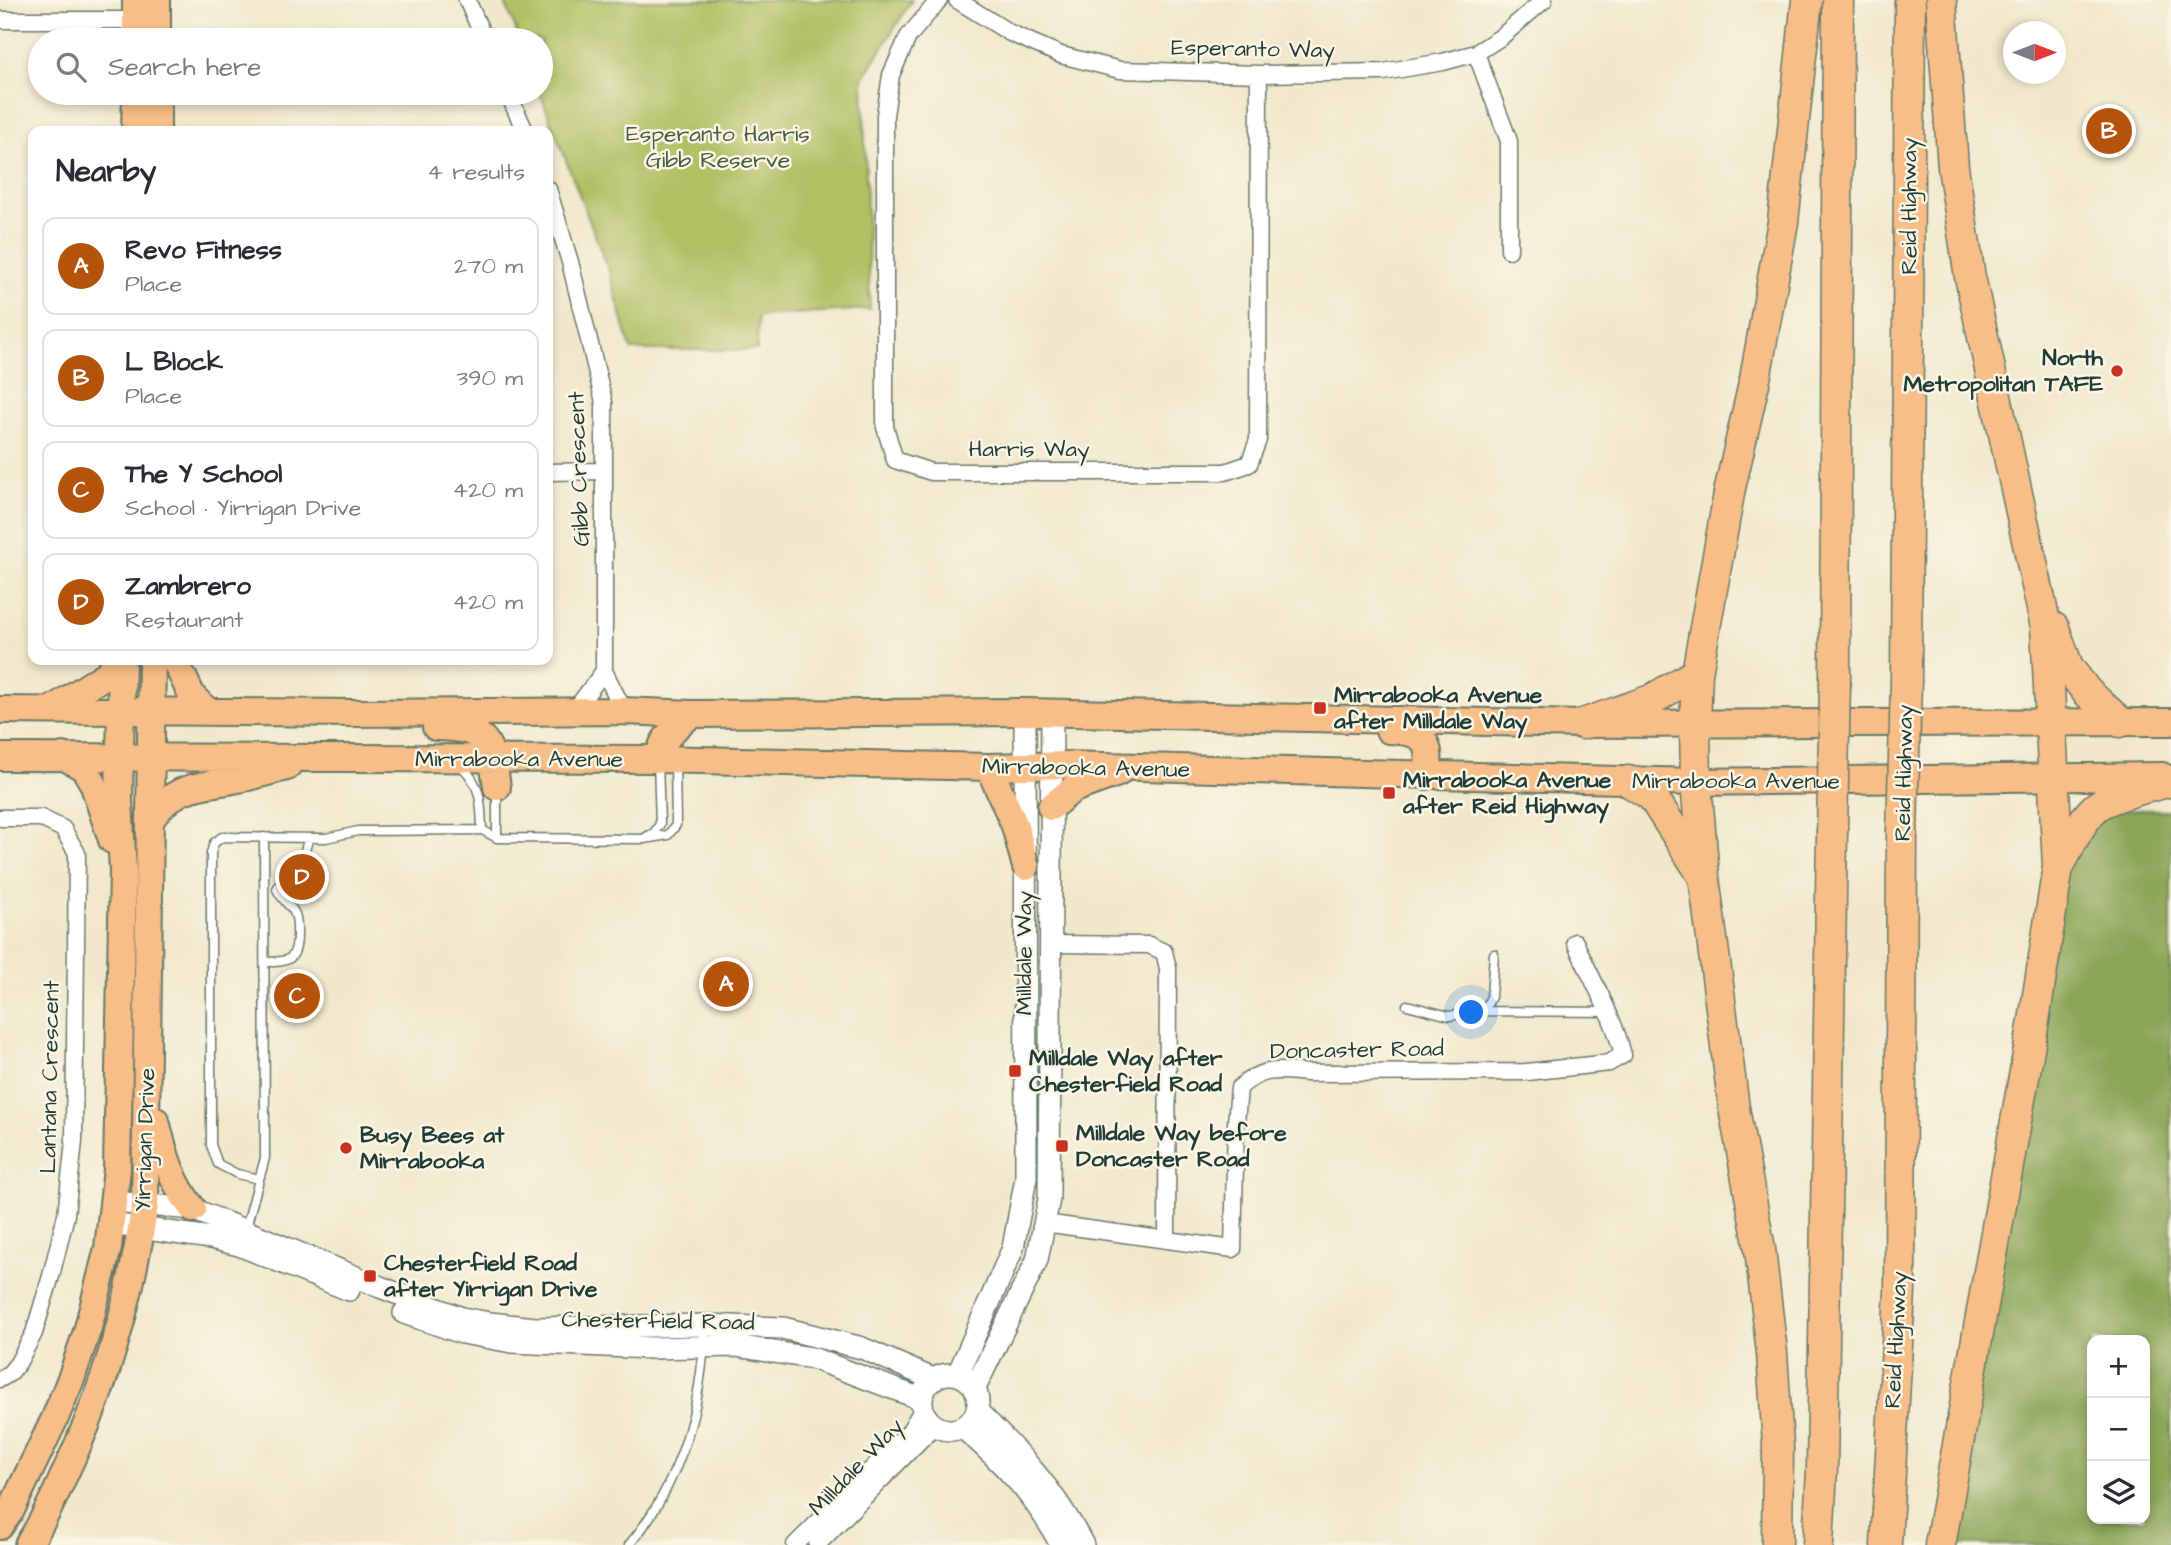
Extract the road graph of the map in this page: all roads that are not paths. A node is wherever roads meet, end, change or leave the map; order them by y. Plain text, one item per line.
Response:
1 (467, 0) edge
2 (939, 0) edge
3 (957, 0) edge
4 (1544, 0) edge
5 (1807, 0) edge
6 (1838, 0) edge
7 (1910, 0) edge
8 (1941, 0) edge
9 (0, 20) edge
10 (146, 20) edge
11 (480, 28) edge
12 (1476, 53) junction
13 (1259, 74) junction
14 (136, 105) edge
15 (157, 105) edge
16 (514, 105) edge
17 (135, 126) edge
18 (158, 126) edge
19 (524, 126) edge
20 (553, 206) edge
21 (1509, 250) dead end
22 (604, 471) junction
23 (553, 472) edge
24 (2037, 582) junction
25 (115, 665) edge
26 (120, 665) edge
27 (152, 665) edge
28 (177, 665) edge
29 (604, 671) junction
30 (1697, 673) junction
31 (0, 710) edge
32 (51, 710) junction
33 (624, 710) junction
34 (574, 711) junction
35 (120, 712) junction
36 (152, 712) junction
37 (208, 712) junction
38 (1025, 712) junction
39 (356, 713) junction
40 (1052, 713) junction
41 (692, 715) junction
42 (1297, 718) junction
43 (2120, 722) junction
44 (2171, 722) edge
45 (1583, 724) junction
46 (2050, 724) junction
47 (1695, 725) junction
48 (63, 756) junction
49 (120, 756) junction
50 (0, 757) edge
51 (152, 757) junction
52 (322, 758) junction
53 (451, 758) junction
54 (667, 759) junction
55 (1052, 765) junction
56 (989, 767) junction
57 (1025, 767) junction
58 (1140, 768) junction
59 (504, 769) junction
60 (1427, 776) junction
61 (2171, 776) edge
62 (2053, 779) junction
63 (1628, 781) junction
64 (2171, 781) edge
65 (1696, 782) junction
66 (1051, 807) junction
67 (0, 818) edge
68 (151, 819) junction
69 (482, 830) junction
70 (264, 837) junction
71 (309, 838) junction
72 (498, 838) junction
73 (644, 839) junction
74 (1026, 867) junction
75 (2058, 867) junction
76 (123, 871) junction
77 (1704, 877) junction
78 (1575, 942) dead end
79 (1050, 943) junction
80 (1494, 954) dead end
81 (265, 962) junction
82 (1407, 1005) dead end
83 (1484, 1011) junction
84 (1608, 1012) junction
85 (148, 1085) junction
86 (259, 1179) junction
87 (193, 1209) junction
88 (112, 1213) junction
89 (143, 1216) junction
90 (1044, 1223) junction
91 (242, 1238) junction
92 (1167, 1240) junction
93 (705, 1336) junction
94 (958, 1374) junction
95 (0, 1379) edge
96 (933, 1379) junction
97 (975, 1388) junction
98 (977, 1411) junction
99 (926, 1412) junction
100 (963, 1428) junction
101 (0, 1526) edge
102 (1068, 1537) edge
103 (28, 1545) edge
104 (629, 1545) edge
105 (795, 1545) edge
106 (817, 1545) edge
107 (1777, 1545) edge
108 (1818, 1545) edge
109 (1886, 1545) edge
110 (1940, 1545) edge

1 - 11 street
2 - 13 street, Harris Way
3 - 13 street, Esperanto Way
4 - 12 street, Esperanto Way
5 - 30 highway
6 - 108 highway, bridge
7 - 109 highway, Reid Highway, bridge
8 - 24 highway
9 - 10 street
12 - 13 street, Esperanto Way
12 - 21 street
14 - 17 main road
15 - 18 main road
16 - 19 street
20 - 22 street, Gibb Crescent
22 - 23 street
22 - 29 street, Gibb Crescent
24 - 43 highway
24 - 46 highway
25 - 32 main road
26 - 35 main road, Yirrigan Drive
27 - 36 main road, Yirrigan Drive
28 - 37 main road
29 - 33 street, Gibb Crescent
29 - 34 street
30 - 45 highway
30 - 47 highway
31 - 32 main road, Mirrabooka Avenue
32 - 35 main road, Mirrabooka Avenue
33 - 34 main road, Mirrabooka Avenue
33 - 41 main road, Mirrabooka Avenue
34 - 39 main road, Mirrabooka Avenue
35 - 36 main road, Mirrabooka Avenue
35 - 49 main road, Yirrigan Drive
36 - 37 main road, Mirrabooka Avenue
36 - 51 main road, Yirrigan Drive
37 - 39 main road, Mirrabooka Avenue
38 - 40 main road, Mirrabooka Avenue
38 - 41 main road, Mirrabooka Avenue
38 - 57 street, Milldale Way
39 - 59 main road
40 - 42 main road, Mirrabooka Avenue
40 - 55 street, Milldale Way
41 - 54 main road
42 - 45 main road, Mirrabooka Avenue
42 - 60 main road
43 - 44 main road, Mirrabooka Avenue
43 - 46 main road, Mirrabooka Avenue
45 - 47 main road, Mirrabooka Avenue
46 - 47 main road, Mirrabooka Avenue
46 - 62 highway
47 - 65 highway
48 - 49 main road, Mirrabooka Avenue
48 - 50 main road, Mirrabooka Avenue
48 - 76 main road
49 - 51 main road, Mirrabooka Avenue
49 - 76 main road, Yirrigan Drive
51 - 52 main road, Mirrabooka Avenue
51 - 68 main road, Yirrigan Drive
52 - 53 main road, Mirrabooka Avenue
52 - 68 main road
53 - 59 main road, Mirrabooka Avenue
53 - 69 lane
54 - 56 main road, Mirrabooka Avenue
54 - 59 main road, Mirrabooka Avenue
54 - 73 lane
54 - 73 lane
55 - 57 main road, Mirrabooka Avenue
55 - 58 main road, Mirrabooka Avenue
55 - 66 street, Milldale Way
56 - 57 main road, Mirrabooka Avenue
56 - 74 main road
57 - 74 street, Milldale Way
58 - 60 main road, Mirrabooka Avenue
58 - 66 main road
59 - 72 lane
60 - 63 main road, Mirrabooka Avenue
61 - 62 main road, Mirrabooka Avenue
62 - 65 main road, Mirrabooka Avenue
62 - 75 highway
63 - 65 main road, Mirrabooka Avenue
63 - 77 highway
64 - 75 highway
65 - 77 highway
66 - 79 street, Milldale Way
67 - 95 street, Lantana Crescent
68 - 85 main road, Yirrigan Drive
69 - 71 lane
69 - 72 lane
70 - 71 lane
70 - 81 lane
70 - 86 lane
71 - 81 lane
72 - 73 lane
74 - 94 street, Milldale Way
75 - 110 highway
76 - 88 main road, Yirrigan Drive
77 - 107 highway
78 - 84 street, Doncaster Road
79 - 90 street, Milldale Way
79 - 92 street
80 - 83 lane
81 - 86 lane
82 - 83 lane
83 - 84 lane
84 - 92 street, Doncaster Road
85 - 87 main road
85 - 89 main road, Yirrigan Drive
86 - 91 lane
87 - 89 street, Chesterfield Road
87 - 91 street, Chesterfield Road
88 - 89 street, Chesterfield Road
88 - 101 main road, Yirrigan Drive
89 - 91 street, Chesterfield Road
89 - 103 main road, Yirrigan Drive
90 - 92 street, Doncaster Road
90 - 97 street, Milldale Way
91 - 93 street, Chesterfield Road
93 - 96 street, Chesterfield Road
93 - 99 street, Chesterfield Road
93 - 104 lane
94 - 96 street
94 - 97 street
96 - 99 street
97 - 98 street
98 - 100 street
98 - 102 street
99 - 100 street
99 - 105 street, Milldale Way
99 - 106 street, Milldale Way
100 - 102 street

